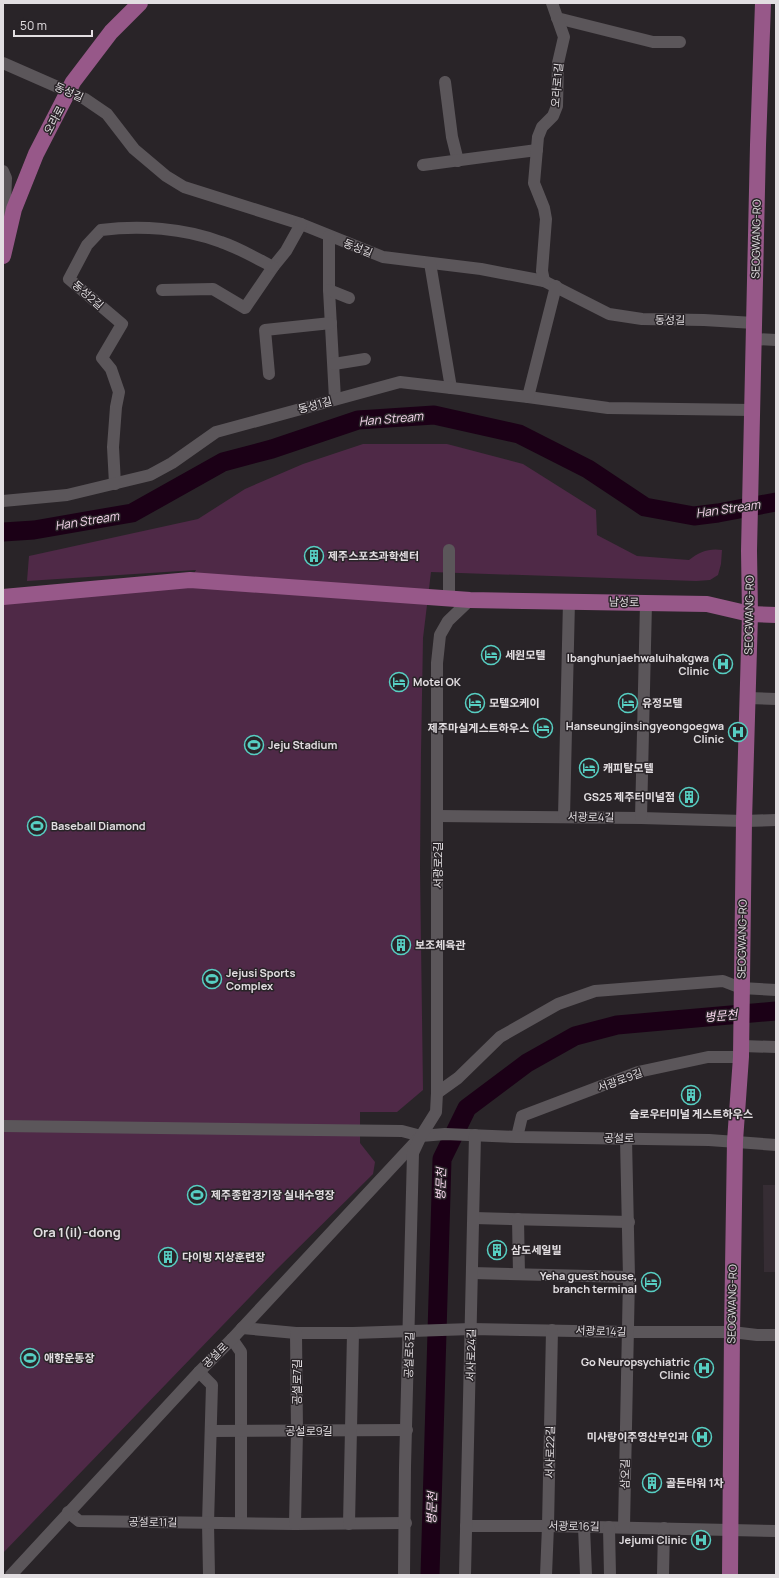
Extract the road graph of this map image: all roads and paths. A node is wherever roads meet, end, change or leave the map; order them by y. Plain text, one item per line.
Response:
1 (140, 3) edge
2 (552, 3) edge
3 (763, 3) edge
4 (557, 18) junction
5 (680, 42) dead end
6 (3, 63) edge
7 (445, 82) dead end
8 (68, 92) junction
9 (537, 150) junction
10 (458, 161) junction
11 (423, 165) dead end
12 (3, 171) edge
13 (12, 222) junction
14 (301, 224) junction
15 (329, 236) junction
16 (3, 256) edge
17 (430, 263) junction
18 (273, 267) junction
19 (544, 281) junction
20 (556, 286) junction
21 (162, 290) dead end
22 (329, 290) junction
23 (349, 298) dead end
24 (332, 323) junction
25 (754, 331) junction
26 (776, 340) edge
27 (365, 359) dead end
28 (334, 364) junction
29 (269, 374) dead end
30 (451, 388) junction
31 (528, 397) junction
32 (335, 399) junction
33 (752, 410) junction
34 (116, 484) junction
35 (3, 501) edge
36 (449, 550) dead end
37 (3, 597) edge
38 (449, 599) junction
39 (470, 600) junction
40 (569, 601) junction
41 (646, 603) junction
42 (750, 614) junction
43 (776, 615) edge
44 (747, 698) junction
45 (776, 699) edge
46 (438, 816) junction
47 (564, 817) junction
48 (641, 818) junction
49 (776, 820) edge
50 (744, 821) junction
51 (741, 988) junction
52 (776, 990) edge
53 (741, 1045) junction
54 (776, 1047) edge
55 (437, 1093) junction
56 (3, 1126) edge
57 (475, 1135) junction
58 (421, 1136) junction
59 (517, 1136) junction
60 (626, 1139) junction
61 (735, 1141) junction
62 (776, 1145) edge
63 (474, 1218) junction
64 (518, 1219) junction
65 (629, 1222) junction
66 (472, 1273) junction
67 (519, 1274) junction
68 (629, 1277) junction
69 (242, 1328) junction
70 (467, 1329) junction
71 (552, 1330) junction
72 (413, 1331) junction
73 (628, 1332) junction
74 (732, 1332) junction
75 (296, 1333) junction
76 (353, 1333) junction
77 (776, 1335) edge
78 (232, 1339) junction
79 (199, 1372) junction
80 (407, 1430) junction
81 (212, 1431) junction
82 (242, 1431) junction
83 (297, 1431) junction
84 (351, 1431) junction
85 (68, 1512) junction
86 (208, 1523) junction
87 (241, 1523) junction
88 (406, 1523) junction
89 (295, 1524) junction
90 (349, 1524) junction
91 (466, 1526) junction
92 (548, 1526) junction
93 (584, 1527) junction
94 (609, 1527) junction
95 (624, 1527) junction
96 (664, 1528) junction
97 (731, 1530) junction
98 (776, 1531) edge
99 (730, 1574) edge
100 (11, 1575) edge
101 (209, 1575) edge
102 (404, 1575) edge
103 (465, 1575) edge
104 (546, 1575) edge
105 (586, 1575) edge
106 (610, 1575) edge
107 (663, 1575) edge

1 - 8 main road, 오라로
2 - 4 street, 오라로1길
3 - 25 main road, SEOGWANG-RO
4 - 5 street
4 - 9 street, 오라로1길
6 - 8 street, 동성길
7 - 10 street
8 - 13 main road, 오라로
8 - 14 street, 동성길
9 - 10 street
9 - 19 street, 오라로1길
10 - 11 street
12 - 13 street
13 - 16 main road, 오라로
14 - 15 street, 동성길
14 - 18 street
15 - 17 street, 동성길
15 - 22 street
17 - 19 street, 동성길
17 - 30 street
18 - 21 street
18 - 34 street, 동성2길
19 - 20 street, 동성길
20 - 25 street, 동성길
20 - 31 street
22 - 23 street
22 - 24 street
24 - 28 street
24 - 29 street
25 - 26 street, 동성길
25 - 33 main road, SEOGWANG-RO
27 - 28 street
28 - 32 street
30 - 31 street, 동성1길
30 - 32 street, 동성1길
31 - 33 street, 동성1길
32 - 34 street, 동성1길
33 - 42 main road, SEOGWANG-RO
34 - 35 street, 동성1길
36 - 38 street
37 - 38 main road, 남성로
38 - 39 main road, 남성로
39 - 40 main road, 남성로
39 - 46 street, 서광로2길
40 - 41 main road, 남성로
40 - 47 street
41 - 42 main road, 남성로
41 - 48 street
42 - 43 main road, 남성로
42 - 44 main road, SEOGWANG-RO
44 - 45 street
44 - 50 main road, SEOGWANG-RO
46 - 47 street, 서광로4길
46 - 55 street, 서광로2길
47 - 48 street, 서광로4길
48 - 50 street, 서광로4길
49 - 50 street, 서광로4길
50 - 51 main road, SEOGWANG-RO
51 - 52 street
51 - 53 main road, SEOGWANG-RO
51 - 55 street, SEOGWANG-RO
53 - 54 street, 서광로9길
53 - 59 street, 서광로9길
53 - 61 main road, SEOGWANG-RO
55 - 58 street, 서광로2길
56 - 58 street, 공설로
57 - 58 street, 공설로
57 - 59 street, 공설로
57 - 63 street, 서사로24길
58 - 69 street, 공설로
58 - 72 street, 공설로5길
59 - 60 street, 공설로
60 - 61 street, 공설로
60 - 65 street, 삼오길
61 - 62 street, 공설로
61 - 74 main road, SEOGWANG-RO
63 - 64 street
63 - 66 street, 서사로24길
64 - 65 street
64 - 67 street
65 - 68 street, 삼오길
66 - 67 street
66 - 70 street, 서사로24길
67 - 68 street
68 - 73 street, 삼오길
69 - 75 street
69 - 78 street, 공설로
70 - 71 street, 서광로14길
70 - 72 street, 서광로14길
70 - 91 street, 서사로24길
71 - 73 street, 서광로14길
71 - 92 street, 서사로22길
72 - 76 street
72 - 80 street, 공설로5길
73 - 74 street, 서광로14길
73 - 95 street, 삼오길
74 - 77 street, 서광로14길
74 - 97 main road, SEOGWANG-RO
75 - 76 street
75 - 83 street, 공설로7길
76 - 84 street
78 - 79 street, 공설로
78 - 82 street
79 - 81 street
79 - 85 street, 공설로
80 - 84 street, 공설로9길
80 - 88 street, 공설로5길
81 - 82 street, 공설로9길
81 - 86 street
82 - 83 street, 공설로9길
82 - 87 street
83 - 84 street, 공설로9길
83 - 89 street
84 - 90 street
85 - 86 street, 공설로11길
85 - 100 street, 공설로
86 - 87 street, 공설로11길
86 - 101 street
87 - 89 street, 공설로11길
88 - 90 street, 공설로11길
88 - 102 street, 공설로5길
89 - 90 street, 공설로11길
91 - 92 street, 서광로16길
91 - 103 street, 서사로24길
92 - 93 street, 서광로16길
92 - 104 street, 서사로22길
93 - 94 street, 서광로16길
93 - 105 street
94 - 95 street, 서광로16길
94 - 106 street
95 - 96 street, 서광로16길
96 - 97 street, 서광로16길
96 - 107 street
97 - 98 street, 서광로16길
97 - 99 main road, SEOGWANG-RO

